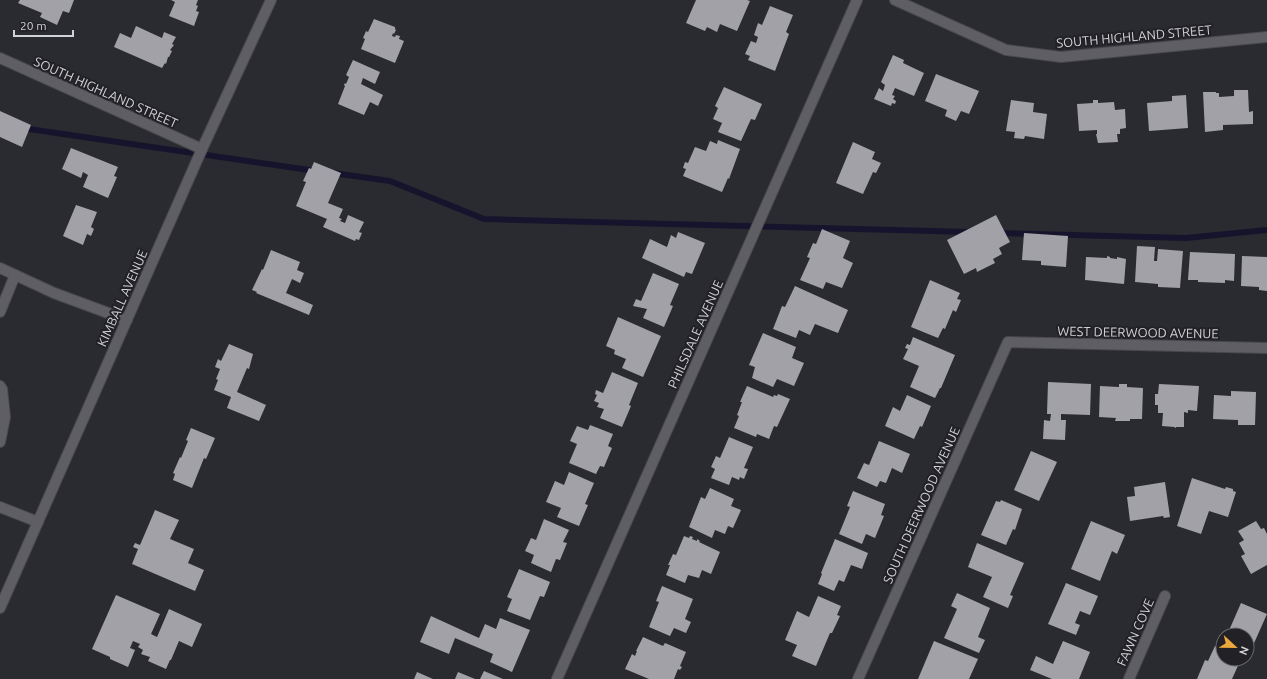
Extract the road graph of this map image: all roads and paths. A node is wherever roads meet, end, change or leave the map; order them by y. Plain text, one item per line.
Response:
1 (271, 0) edge
2 (857, 0) edge
3 (895, 0) edge
4 (1267, 37) edge
5 (0, 58) edge
6 (202, 149) junction
7 (0, 268) edge
8 (14, 275) junction
9 (0, 312) edge
10 (127, 320) junction
11 (1008, 342) joint
12 (1267, 348) edge
13 (0, 386) edge
14 (0, 442) edge
15 (0, 507) edge
16 (38, 522) junction
17 (1166, 596) dead end
18 (0, 608) edge
19 (557, 679) edge
20 (858, 679) edge
21 (1129, 679) edge

1 - 6 street, KIMBALL AVENUE
2 - 19 street, PHILSDALE AVENUE
3 - 4 street, SOUTH HIGHLAND STREET
5 - 6 street, SOUTH HIGHLAND STREET
6 - 10 street, KIMBALL AVENUE
7 - 8 street
8 - 9 street
8 - 10 street
10 - 16 street, KIMBALL AVENUE
11 - 12 street, WEST DEERWOOD AVENUE
11 - 20 street, SOUTH DEERWOOD AVENUE
13 - 14 street
15 - 16 street
16 - 18 street, KIMBALL AVENUE
17 - 21 street, FAWN COVE

